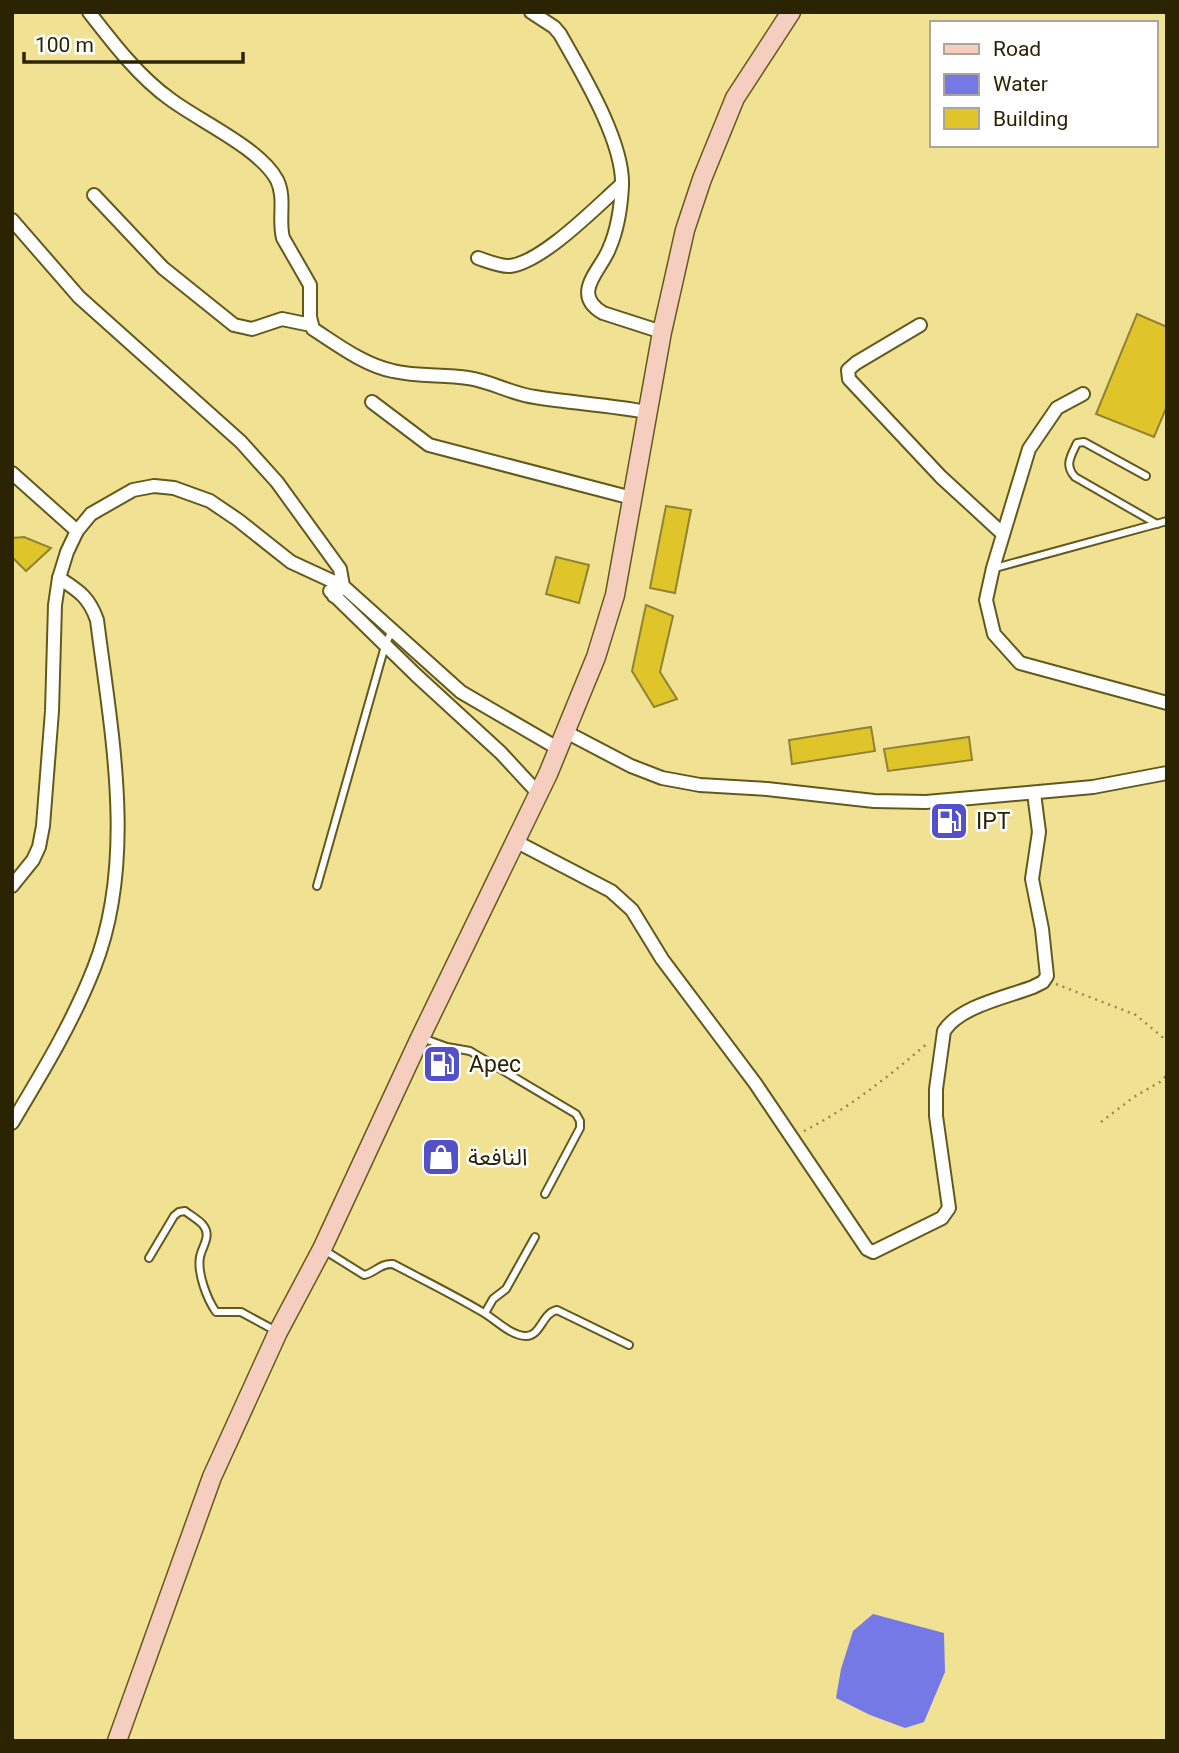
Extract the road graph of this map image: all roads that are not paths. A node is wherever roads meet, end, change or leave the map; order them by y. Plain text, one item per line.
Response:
1 (89, 12) edge
2 (531, 12) edge
3 (791, 12) edge
4 (622, 184) junction
5 (94, 195) dead end
6 (12, 220) edge
7 (478, 258) dead end
8 (310, 324) junction
9 (920, 325) dead end
10 (662, 332) junction
11 (1083, 394) dead end
12 (372, 402) dead end
13 (647, 412) junction
14 (12, 473) edge
15 (1146, 476) dead end
16 (632, 498) junction
17 (1167, 521) edge
18 (1157, 524) junction
19 (77, 531) junction
20 (1003, 534) junction
21 (993, 568) junction
22 (316, 575) junction
23 (59, 578) junction
24 (343, 586) junction
25 (334, 596) junction
26 (392, 630) junction
27 (385, 646) junction
28 (427, 662) junction
29 (416, 675) junction
30 (1167, 703) edge
31 (562, 741) junction
32 (1167, 773) edge
33 (538, 793) junction
34 (1034, 793) junction
35 (515, 841) junction
36 (12, 886) edge
37 (317, 886) dead end
38 (420, 1038) junction
39 (12, 1123) edge
40 (545, 1194) dead end
41 (536, 1237) dead end
42 (323, 1249) junction
43 (149, 1258) dead end
44 (485, 1313) junction
45 (278, 1332) junction
46 (629, 1345) dead end
47 (117, 1741) edge

1 - 8 street
2 - 4 street
3 - 10 main road
4 - 7 street
4 - 10 street
5 - 8 street
6 - 24 street
8 - 13 street
9 - 20 street
10 - 13 main road
11 - 20 street
12 - 16 street
13 - 16 main road
14 - 19 street
15 - 18 lane
16 - 31 main road
17 - 18 lane
18 - 21 lane
19 - 22 street
19 - 23 street
20 - 21 street
21 - 30 street
22 - 24 street
22 - 25 street
23 - 36 street
23 - 39 street
24 - 25 street
24 - 26 street
25 - 27 street
26 - 27 lane
26 - 28 street
27 - 29 street
27 - 37 lane
28 - 29 street
28 - 31 street
29 - 33 street
31 - 33 main road
31 - 34 street
32 - 34 street
33 - 35 main road
34 - 35 street
35 - 38 main road
38 - 40 lane
38 - 42 main road
41 - 44 lane
42 - 44 lane
42 - 45 main road
43 - 45 lane
44 - 46 lane
45 - 47 main road

